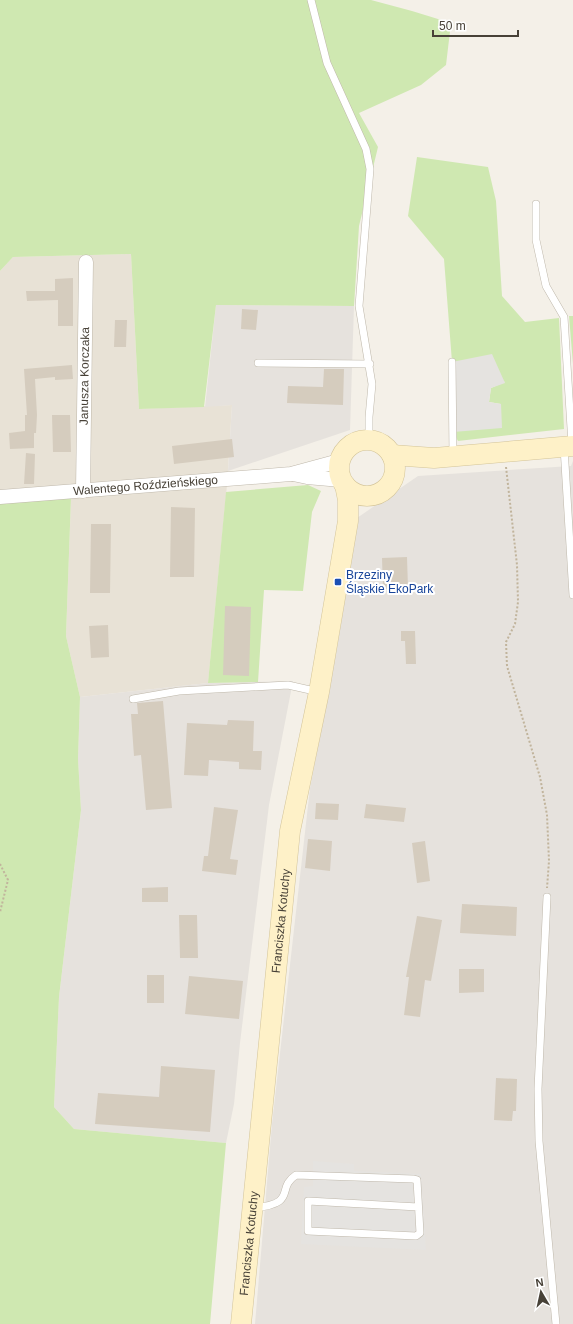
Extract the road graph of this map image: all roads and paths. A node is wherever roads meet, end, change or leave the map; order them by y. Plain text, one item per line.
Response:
1 (311, 0) edge
2 (536, 204) dead end
3 (86, 262) dead end
4 (452, 362) dead end
5 (258, 363) dead end
6 (370, 364) junction
7 (369, 440) junction
8 (570, 446) edge
9 (506, 451) junction
10 (392, 456) junction
11 (453, 456) junction
12 (434, 458) junction
13 (342, 475) junction
14 (393, 477) junction
15 (83, 490) junction
16 (367, 496) junction
17 (0, 497) edge
18 (570, 517) edge
19 (348, 521) junction
20 (573, 594) edge
21 (319, 692) junction
22 (132, 699) dead end
23 (0, 864) edge
24 (547, 897) joint
25 (0, 912) edge
26 (418, 1207) junction
27 (252, 1208) junction
28 (241, 1324) edge
29 (556, 1324) edge

1 - 6 lane
2 - 8 lane
3 - 15 street, Janusza Korczaka
4 - 11 lane
5 - 6 lane
6 - 7 lane
7 - 10 street
7 - 13 street
8 - 9 street
8 - 18 lane
9 - 11 street
9 - 24 path
10 - 12 street
10 - 14 street
11 - 12 street
12 - 14 street
13 - 15 street, Walentego Roździeńskiego
13 - 16 street
13 - 19 street, Franciszka Kotuchy
14 - 16 street
15 - 17 street, Walentego Roździeńskiego
16 - 19 street, Franciszka Kotuchy
18 - 20 lane
19 - 21 street, Franciszka Kotuchy
21 - 22 lane
21 - 27 street, Franciszka Kotuchy
23 - 25 path
24 - 29 lane
26 - 26 lane
26 - 27 lane
27 - 28 street, Franciszka Kotuchy

